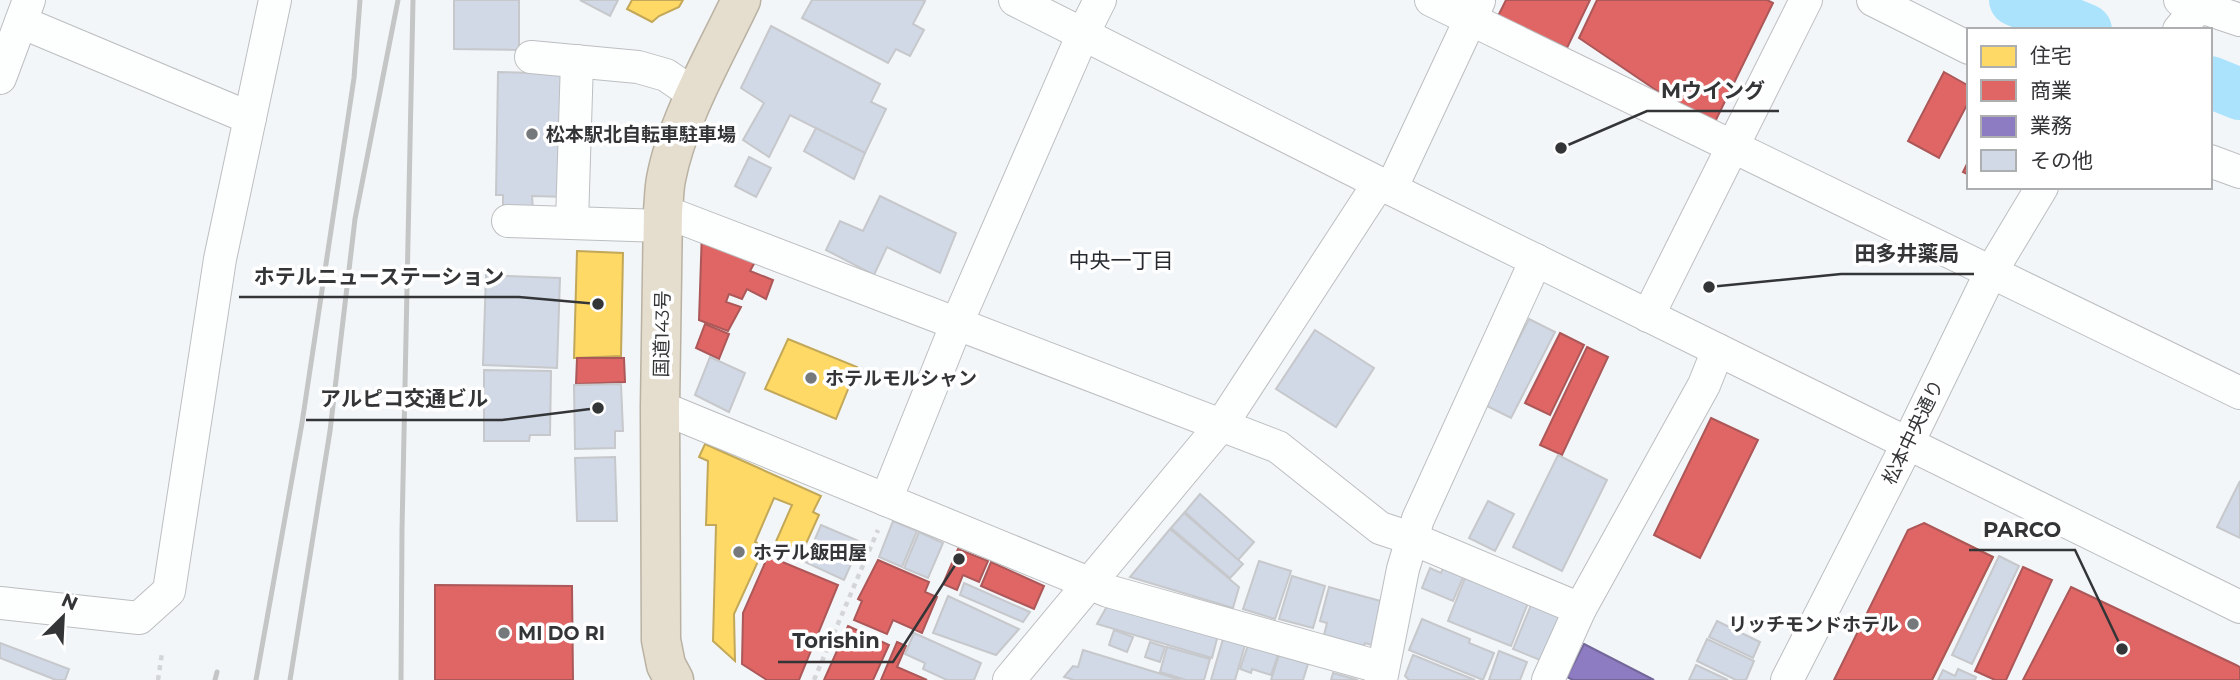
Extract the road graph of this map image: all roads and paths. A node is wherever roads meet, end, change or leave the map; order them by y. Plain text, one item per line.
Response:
1 (275, 0) edge
2 (741, 0) edge
3 (1015, 0) edge
4 (1100, 0) edge
5 (1431, 0) edge
6 (1806, 0) edge
7 (1872, 0) edge
8 (1476, 9) edge
9 (25, 11) edge
10 (2190, 11) edge
11 (2240, 20) edge
12 (1083, 34) junction
13 (1967, 47) edge
14 (531, 57) dead end
15 (577, 61) junction
16 (0, 78) edge
17 (695, 95) junction
18 (250, 118) junction
19 (1731, 146) junction
20 (2212, 162) edge
21 (2240, 172) edge
22 (1385, 186) junction
23 (2041, 189) edge
24 (515, 217) dead end
25 (663, 219) junction
26 (572, 222) junction
27 (1536, 260) junction
28 (1991, 272) junction
29 (1648, 316) junction
30 (957, 323) junction
31 (1718, 350) junction
32 (2240, 393) edge
33 (660, 407) junction
34 (1222, 424) junction
35 (1908, 443) junction
36 (888, 501) junction
37 (1413, 539) junction
38 (1089, 583) junction
39 (0, 603) edge
40 (2240, 607) edge
41 (1580, 609) junction
42 (162, 653) dead end
43 (1382, 674) edge
44 (158, 680) edge
45 (674, 680) edge
46 (814, 680) edge
47 (1009, 680) edge
48 (1548, 680) edge
49 (1787, 680) edge

1 - 18 street
2 - 17 highway, 国道143号
3 - 12 street
4 - 12 street
5 - 8 street
6 - 19 street
7 - 13 street
8 - 19 street
8 - 22 street
9 - 16 street
9 - 18 street
10 - 11 street
12 - 22 street
12 - 30 street
14 - 15 street
15 - 17 street
15 - 26 street
17 - 25 highway, 国道143号
18 - 39 street
19 - 28 street
19 - 29 street
20 - 21 street
22 - 27 street
22 - 34 street
23 - 28 street, 松本中央通り
24 - 26 street
25 - 26 street
25 - 30 street
25 - 33 highway, 国道143号
27 - 29 street
27 - 37 street
28 - 32 street
28 - 35 street, 松本中央通り
29 - 31 street
30 - 34 street
30 - 36 street
31 - 35 street
31 - 41 street
33 - 36 street
33 - 45 highway, 国道143号
34 - 37 street
34 - 38 street
35 - 40 street
35 - 49 street, 松本中央通り
36 - 38 street
36 - 46 path
37 - 41 street
37 - 43 street
38 - 43 street
38 - 47 street
41 - 48 street
42 - 44 path

